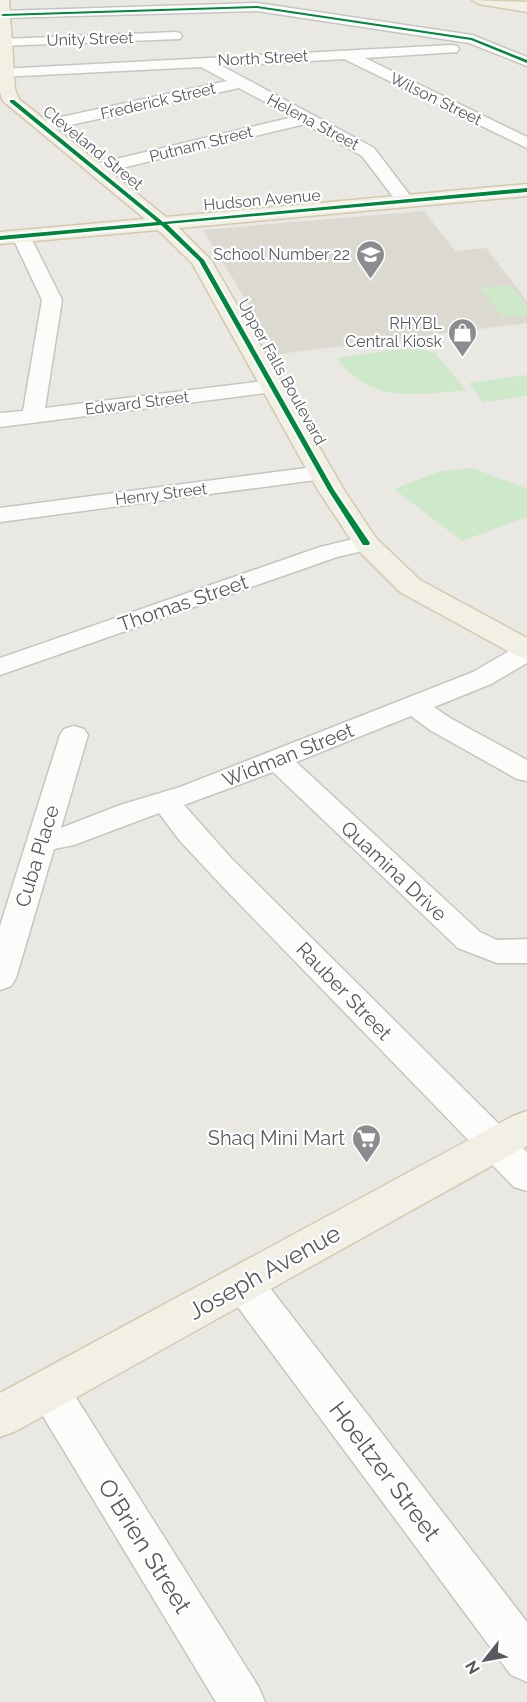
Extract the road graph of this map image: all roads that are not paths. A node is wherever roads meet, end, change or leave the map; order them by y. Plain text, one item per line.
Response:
1 (479, 0) edge
2 (344, 6) dead end
3 (2, 7) edge
4 (527, 7) edge
5 (168, 10) junction
6 (329, 18) junction
7 (175, 36) junction
8 (4, 42) junction
9 (522, 44) edge
10 (492, 47) junction
11 (345, 54) junction
12 (202, 62) junction
13 (527, 62) edge
14 (183, 63) junction
15 (3, 73) edge
16 (239, 82) junction
17 (306, 119) junction
18 (43, 126) junction
19 (527, 143) edge
20 (97, 169) junction
21 (527, 190) edge
22 (406, 202) junction
23 (163, 224) junction
24 (7, 236) edge
25 (273, 386) junction
26 (33, 416) junction
27 (0, 420) edge
28 (322, 473) junction
29 (0, 515) edge
30 (366, 543) junction
31 (522, 661) edge
32 (0, 667) edge
33 (414, 705) junction
34 (74, 735) dead end
35 (276, 759) junction
36 (527, 771) edge
37 (166, 801) junction
38 (42, 840) junction
39 (527, 951) edge
40 (2, 961) edge
41 (512, 1136) edge
42 (527, 1176) edge
43 (243, 1283) junction
44 (49, 1389) junction
45 (0, 1416) edge
46 (527, 1659) edge
47 (242, 1702) edge

1 - 4 main road
2 - 6 street
3 - 5 street
3 - 8 main road, Cleveland Street
5 - 6 street
5 - 7 street
6 - 10 street
7 - 8 street, Unity Street
7 - 14 street
8 - 15 main road, Cleveland Street
9 - 10 street, North Street
10 - 11 street, North Street
10 - 13 street
11 - 12 street, North Street
11 - 19 street, Wilson Street
12 - 14 street, North Street
12 - 16 street, Helena Street
14 - 15 street, North Street
15 - 18 main road, Cleveland Street
16 - 17 street, Helena Street
16 - 18 street, Frederick Street
17 - 20 street, Putnam Street
17 - 22 street, Helena Street
18 - 20 main road, Cleveland Street
20 - 23 main road, Cleveland Street
21 - 22 main road, Hudson Avenue
22 - 23 main road, Hudson Avenue
23 - 24 main road, Hudson Avenue
23 - 25 main road, Upper Falls Boulevard
24 - 26 street
25 - 26 street, Edward Street
25 - 28 main road, Upper Falls Boulevard
26 - 27 street, Edward Street
28 - 29 street, Henry Street
28 - 30 main road, Upper Falls Boulevard
30 - 31 main road, Upper Falls Boulevard
30 - 32 street, Thomas Street
31 - 33 street, Widman Street
33 - 35 street, Widman Street
33 - 36 street
34 - 38 street, Cuba Place
35 - 37 street, Widman Street
35 - 39 street, Quamina Drive
37 - 38 street, Widman Street
37 - 41 street, Rauber Street
38 - 40 street, Cuba Place
41 - 42 street, Rauber Street
41 - 43 main road, Joseph Avenue
43 - 44 main road, Joseph Avenue
43 - 46 street, Hoeltzer Street
44 - 45 main road, Joseph Avenue
44 - 47 street, O'Brien Street

